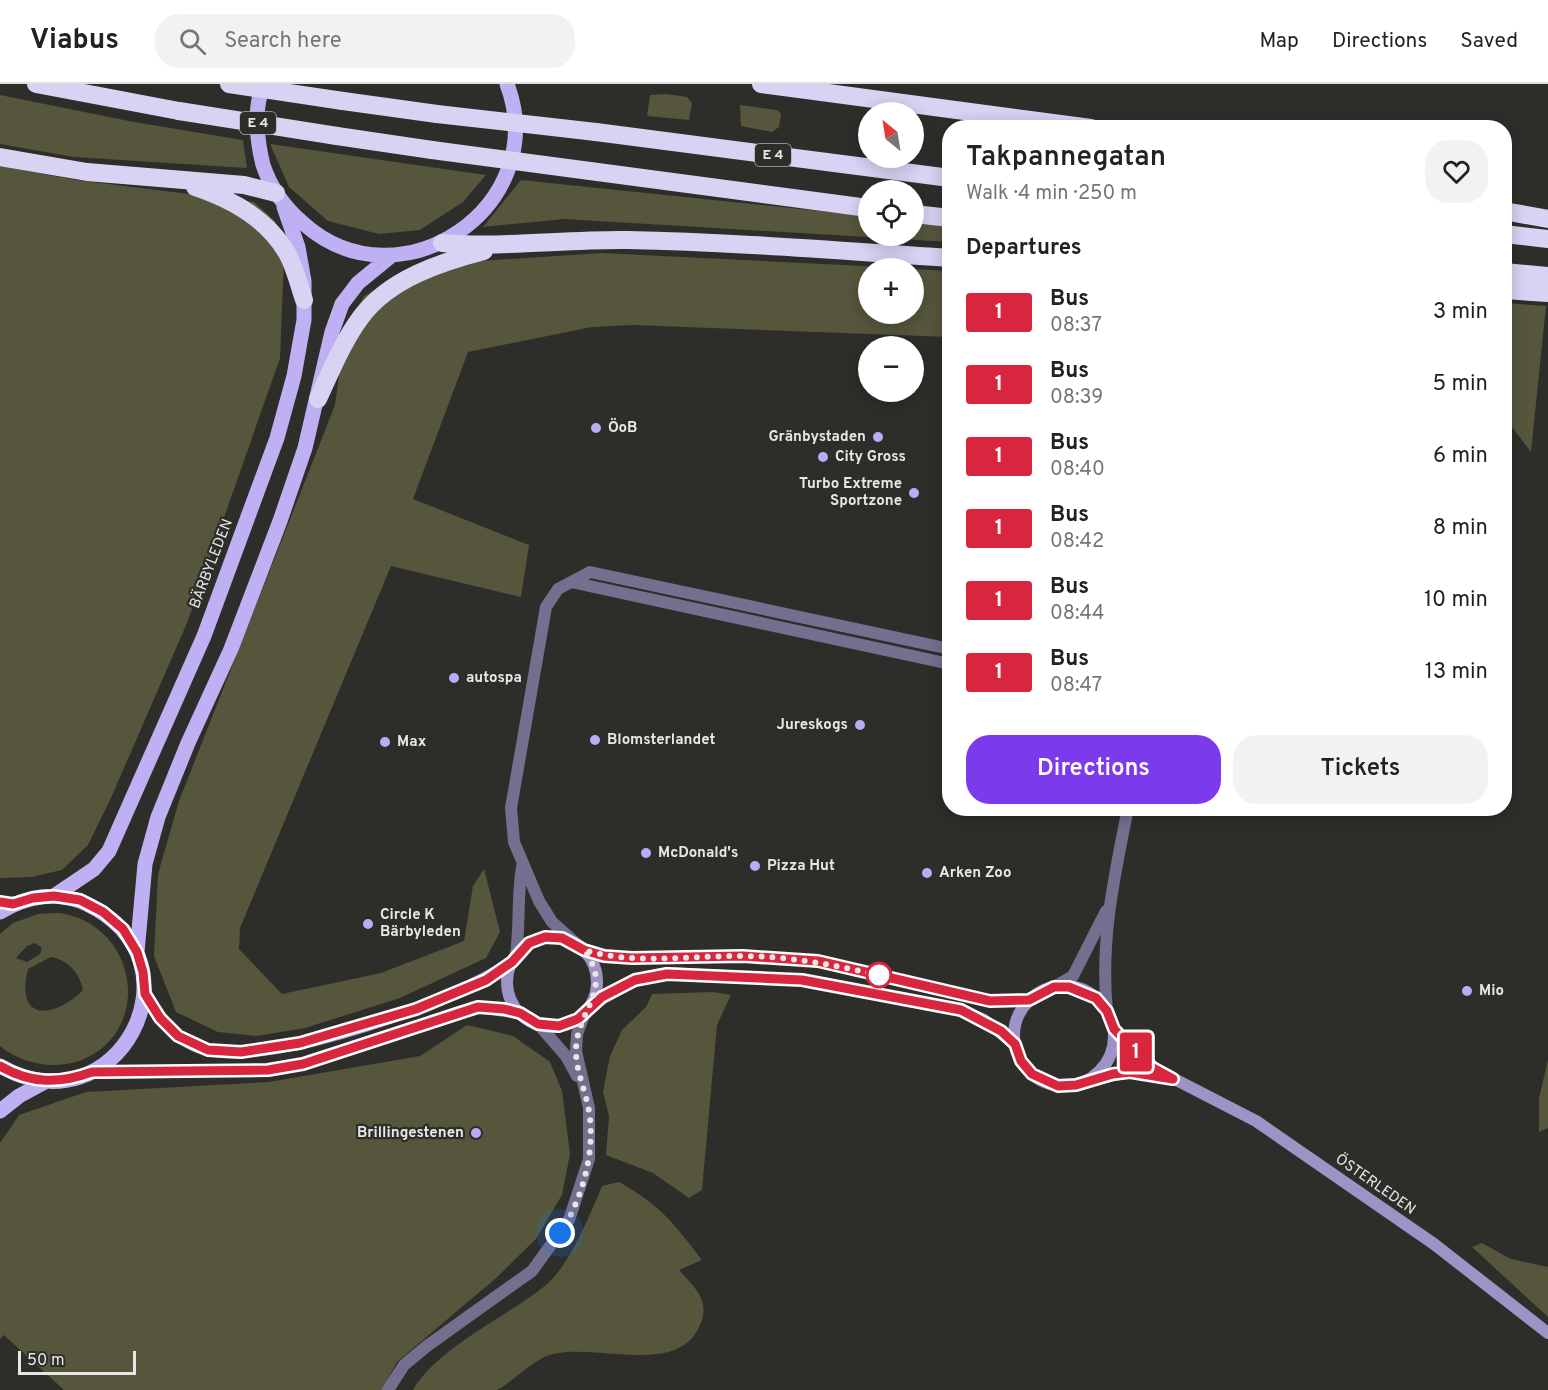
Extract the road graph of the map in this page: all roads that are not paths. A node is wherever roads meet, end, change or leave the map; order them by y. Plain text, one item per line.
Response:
1 (36, 84) edge
2 (229, 84) edge
3 (264, 84) edge
4 (507, 84) edge
5 (761, 84) edge
6 (1032, 120) edge
7 (0, 157) edge
8 (942, 177) edge
9 (170, 178) junction
10 (280, 200) junction
11 (858, 207) edge
12 (1512, 212) edge
13 (924, 215) edge
14 (942, 217) edge
15 (1548, 219) edge
16 (1512, 235) edge
17 (1548, 239) edge
18 (442, 243) junction
19 (514, 243) junction
20 (391, 256) junction
21 (942, 258) edge
22 (1512, 273) edge
23 (1548, 276) edge
24 (1512, 291) edge
25 (1548, 293) edge
26 (304, 300) junction
27 (318, 399) junction
28 (571, 582) junction
29 (942, 647) edge
30 (942, 662) edge
31 (1126, 816) edge
32 (522, 866) junction
33 (54, 896) junction
34 (4, 906) edge
35 (1107, 907) junction
36 (581, 947) junction
37 (137, 952) junction
38 (514, 958) junction
39 (1054, 987) junction
40 (145, 994) junction
41 (1029, 1000) junction
42 (588, 1009) junction
43 (1107, 1011) junction
44 (520, 1013) junction
45 (538, 1024) junction
46 (1114, 1029) junction
47 (1015, 1044) junction
48 (0, 1066) edge
49 (92, 1072) junction
50 (1173, 1079) junction
51 (1087, 1081) junction
52 (45, 1082) junction
53 (582, 1088) junction
54 (0, 1111) edge
55 (1548, 1333) edge
56 (388, 1390) edge

1 - 11 highway, E 4, bridge
2 - 8 highway, E 4, bridge
3 - 10 main road, BÄRBYLEDEN
4 - 18 main road
5 - 6 highway
7 - 9 highway
9 - 10 highway
9 - 26 highway
10 - 20 main road
10 - 26 main road, BÄRBYLEDEN
12 - 15 highway
13 - 14 highway
16 - 17 highway
18 - 19 highway
18 - 20 main road
19 - 21 highway
19 - 27 highway
20 - 27 main road
22 - 23 highway
24 - 25 highway
26 - 33 main road, BÄRBYLEDEN
27 - 37 main road
28 - 29 street
28 - 30 street
28 - 32 street
31 - 35 street
32 - 36 street
32 - 38 street
33 - 34 main road
33 - 37 main road
35 - 39 street
35 - 43 street
36 - 38 main road
36 - 41 main road
36 - 42 main road
37 - 40 main road
38 - 40 main road
38 - 44 main road
39 - 41 main road
39 - 43 main road
40 - 49 main road
41 - 47 main road
42 - 45 main road
42 - 47 main road
42 - 53 street
43 - 46 main road
44 - 45 main road
44 - 49 main road
45 - 53 street
46 - 50 main road, ÖSTERLEDEN
46 - 51 main road
47 - 51 main road
48 - 52 main road
49 - 52 main road
50 - 51 main road, ÖSTERLEDEN
50 - 55 main road, ÖSTERLEDEN
52 - 54 main road
53 - 56 street

